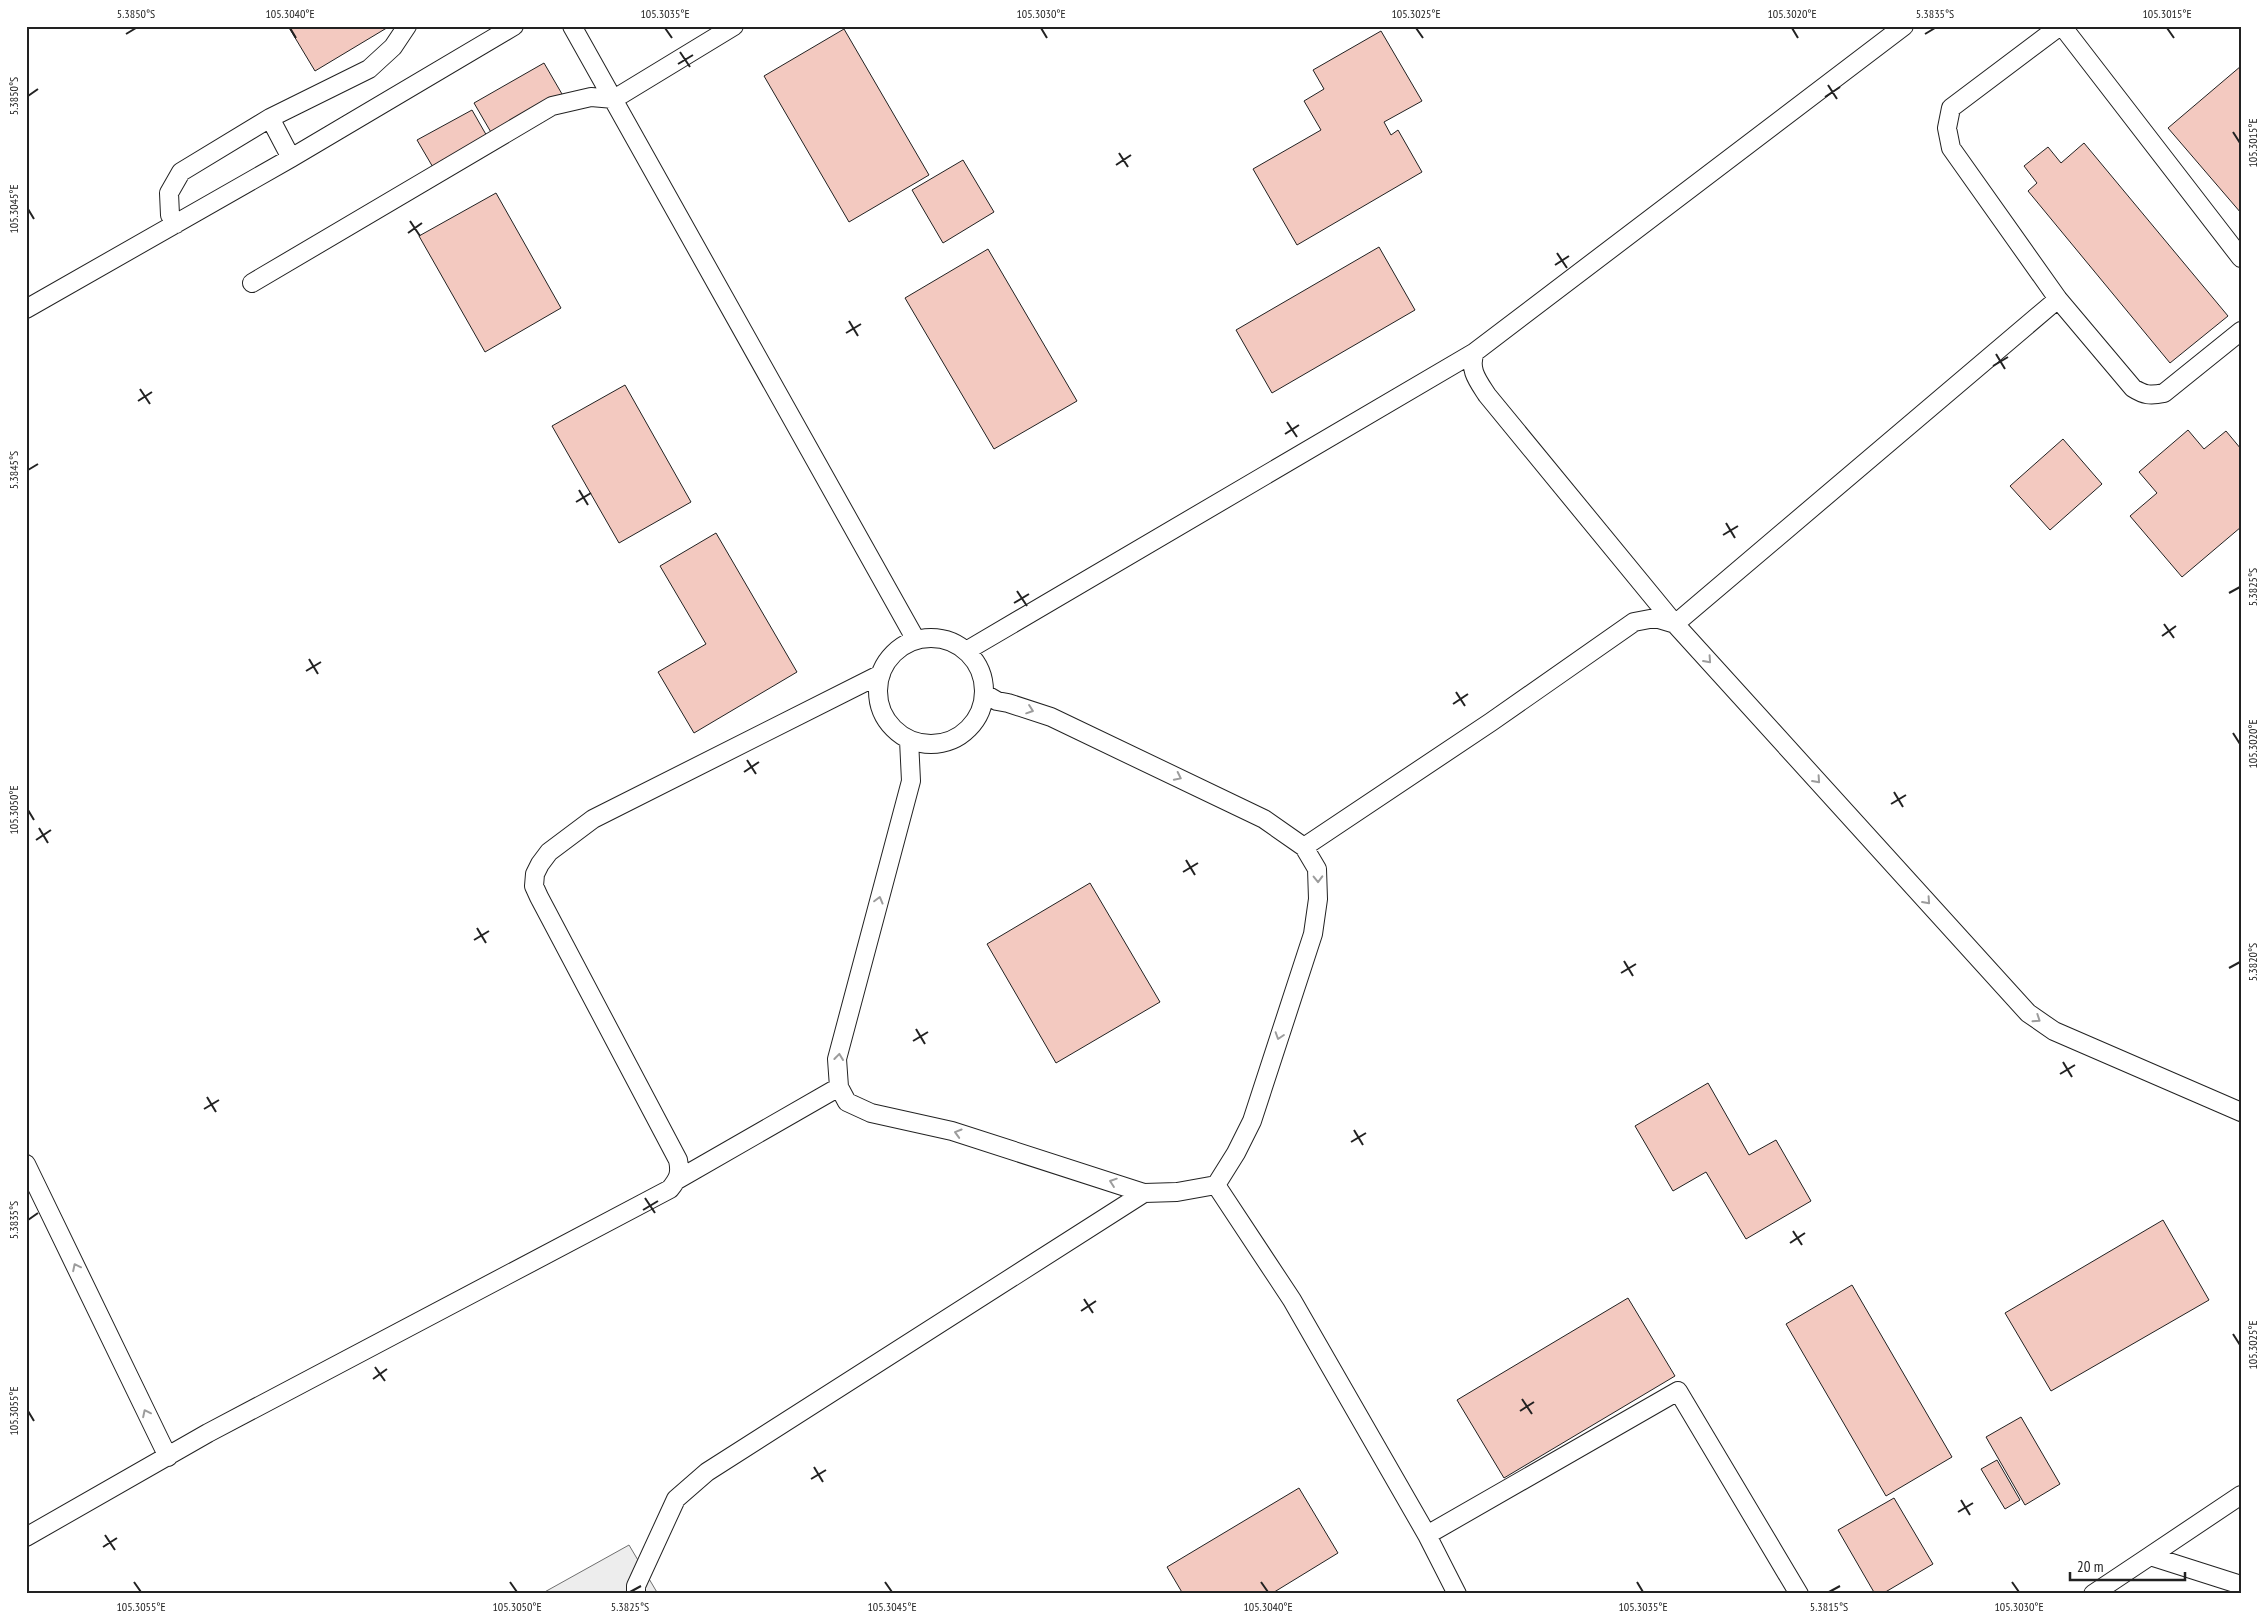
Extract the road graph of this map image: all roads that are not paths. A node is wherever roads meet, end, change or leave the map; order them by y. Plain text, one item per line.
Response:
1 (407, 26) edge
2 (514, 26) edge
3 (572, 26) edge
4 (734, 26) edge
5 (1904, 26) edge
6 (2061, 26) edge
7 (614, 99) junction
8 (270, 118) junction
9 (291, 158) junction
10 (176, 224) junction
11 (2241, 258) edge
12 (252, 283) dead end
13 (2058, 299) junction
14 (26, 309) edge
15 (2241, 331) edge
16 (1475, 352) junction
17 (1676, 624) junction
18 (916, 640) junction
19 (966, 650) junction
20 (881, 674) junction
21 (985, 694) junction
22 (910, 740) junction
23 (1304, 847) junction
24 (839, 1087) junction
25 (2241, 1112) edge
26 (26, 1164) edge
27 (677, 1180) junction
28 (1216, 1185) junction
29 (1144, 1193) junction
30 (168, 1457) junction
31 (2241, 1495) edge
32 (1427, 1535) junction
33 (26, 1537) edge
34 (2150, 1556) junction
35 (2241, 1585) edge
36 (636, 1594) edge
37 (1457, 1594) edge
38 (1799, 1594) edge
39 (2093, 1594) edge

1 - 8 lane
2 - 9 lane
3 - 7 lane
4 - 7 lane
5 - 16 lane
6 - 11 lane
6 - 13 lane
7 - 12 lane
7 - 18 lane
8 - 9 lane
8 - 10 lane
9 - 10 lane
10 - 14 lane
13 - 15 lane
13 - 17 lane
16 - 17 lane
16 - 19 lane
17 - 23 lane
17 -> 25 lane
18 - 19 lane
18 - 20 lane
19 - 21 lane
20 - 22 lane
20 - 27 lane
21 - 22 lane
21 -> 23 lane
24 -> 22 lane
23 -> 28 lane
24 - 27 lane
29 -> 24 lane
30 -> 26 lane
27 - 30 lane
28 - 29 lane
28 - 32 lane
29 - 36 lane
30 - 33 lane
31 - 34 lane
32 - 37 lane
32 - 38 lane
34 - 35 lane
34 - 39 lane

